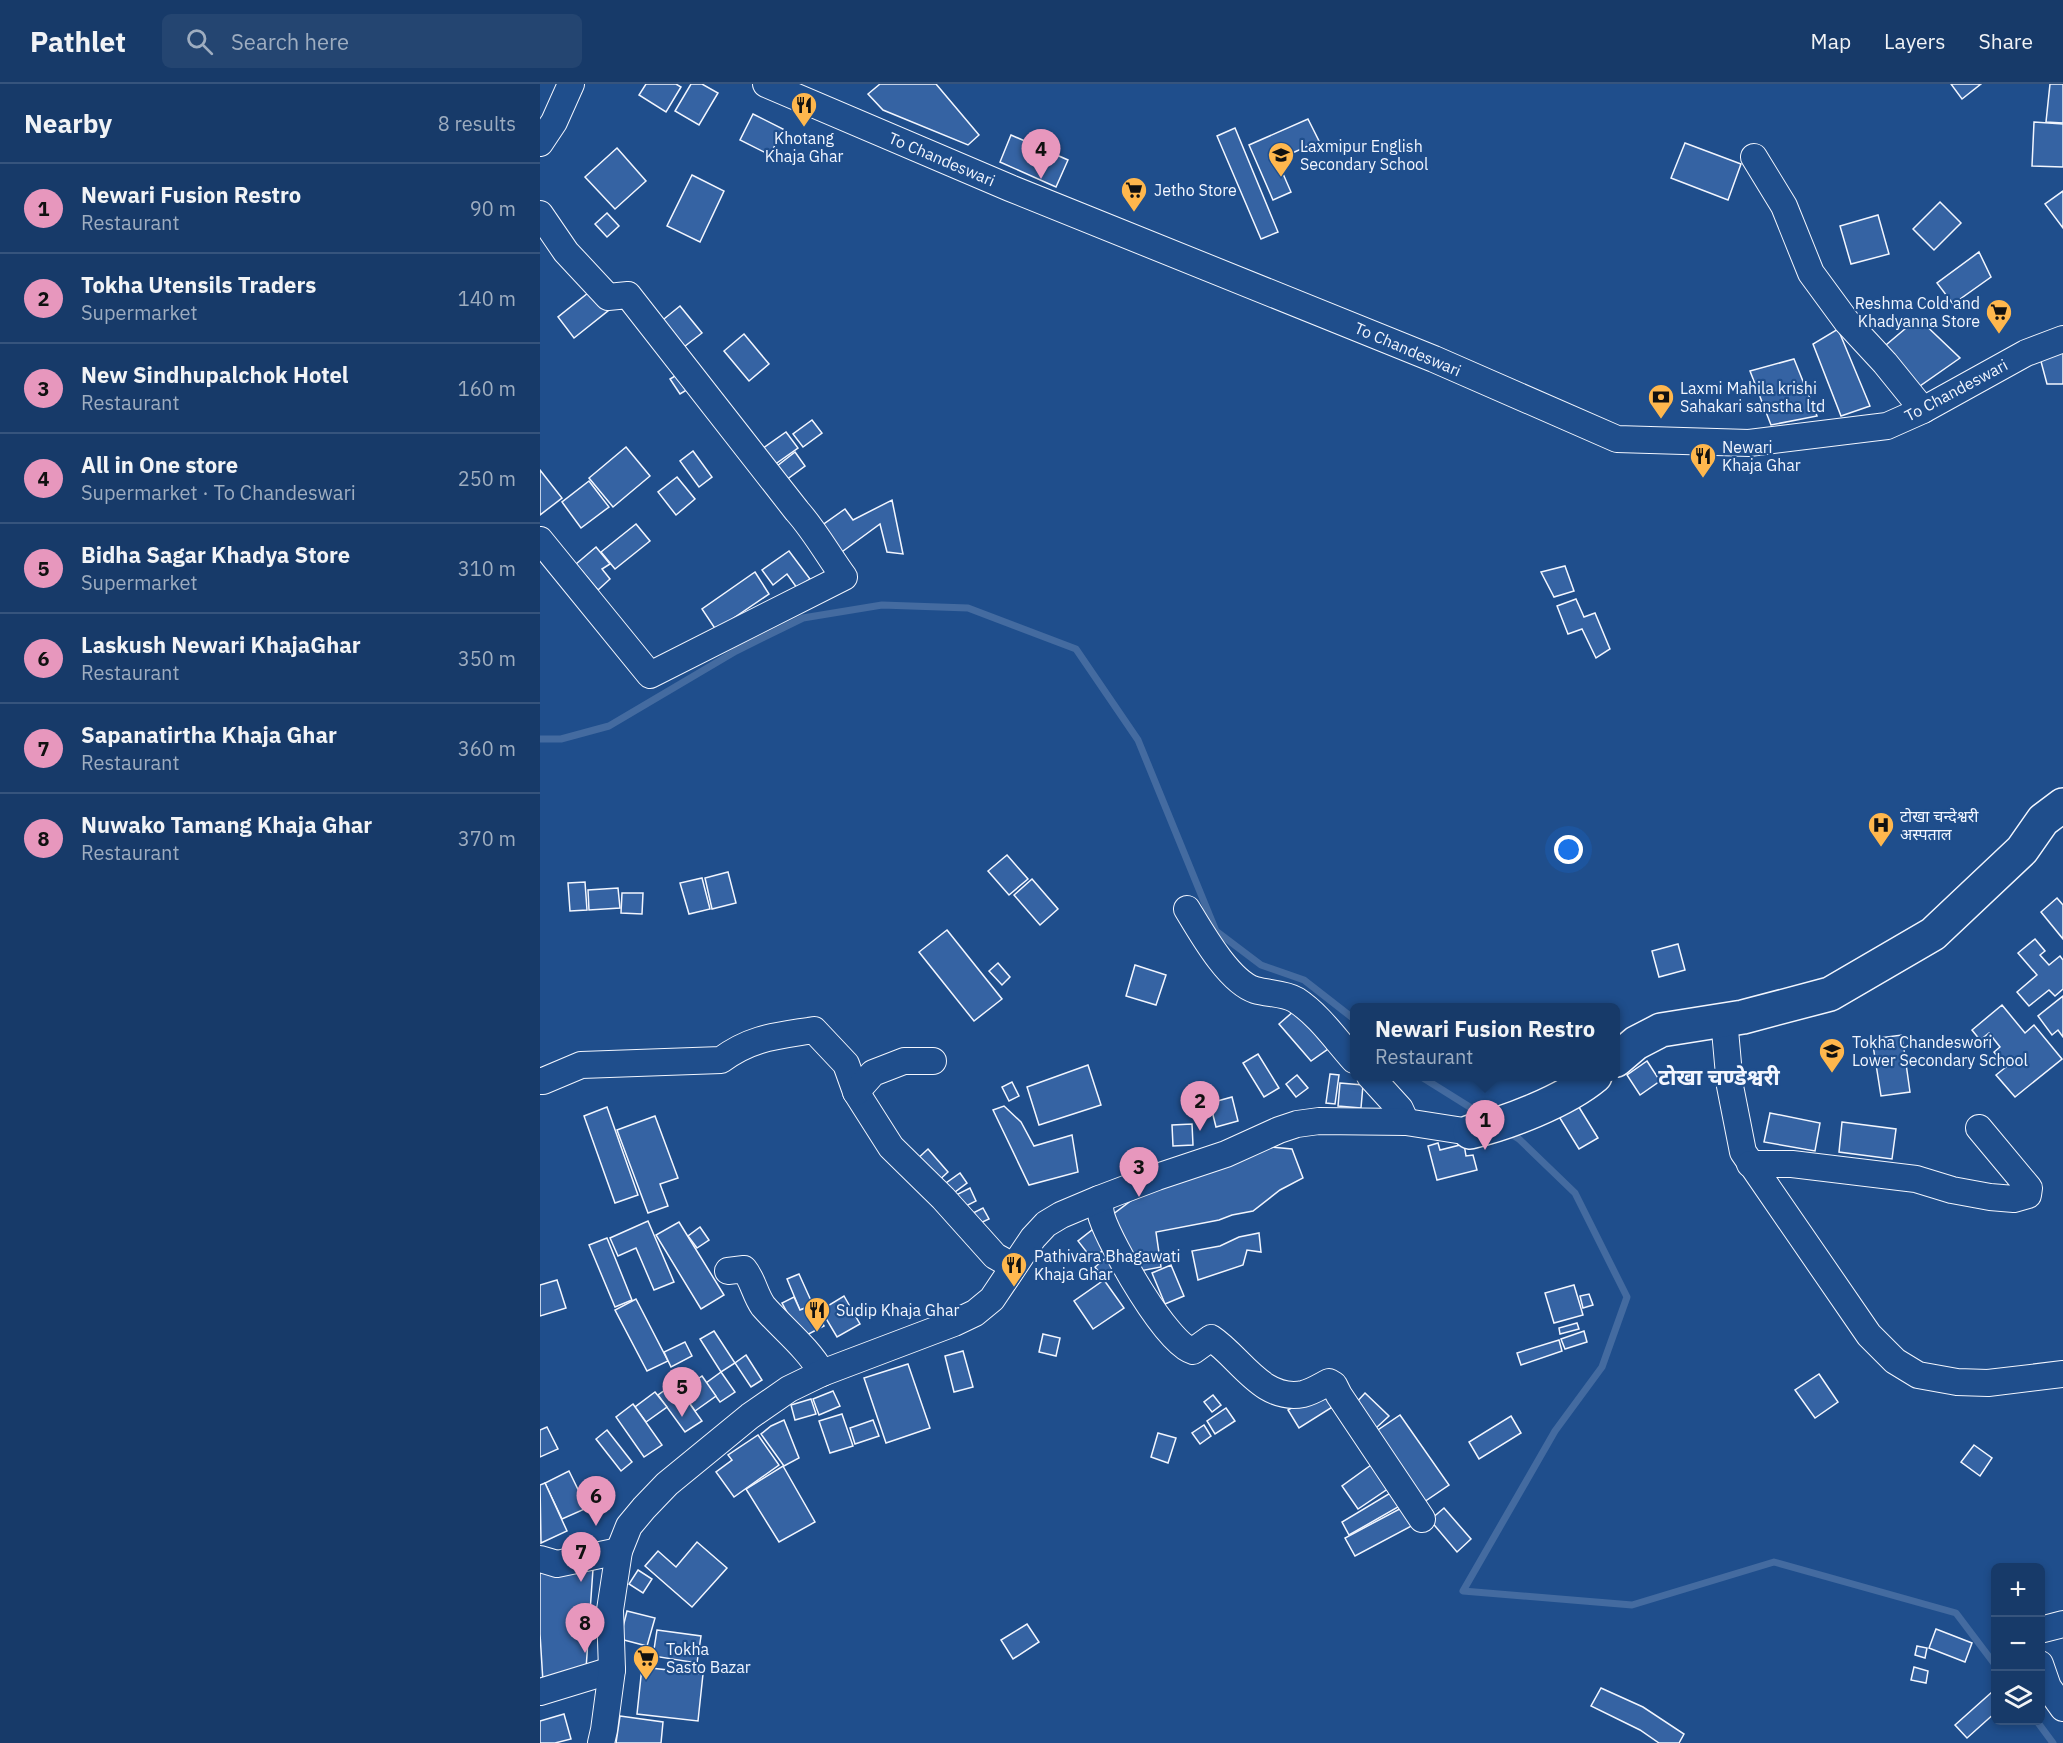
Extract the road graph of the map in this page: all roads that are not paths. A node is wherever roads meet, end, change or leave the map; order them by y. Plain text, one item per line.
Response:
1 (571, 84) edge
2 (766, 84) edge
3 (540, 142) edge
4 (1754, 157) dead end
5 (540, 214) edge
6 (2063, 339) edge
7 (1923, 410) junction
8 (540, 540) edge
9 (2063, 805) edge
10 (1187, 909) dead end
11 (1724, 1019) junction
12 (1350, 1055) edge
13 (1620, 1057) edge
14 (933, 1060) dead end
15 (540, 1081) edge
16 (1374, 1081) edge
17 (1590, 1081) edge
18 (856, 1092) junction
19 (1406, 1122) junction
20 (1979, 1128) dead end
21 (1470, 1132) joint
22 (1750, 1164) junction
23 (1099, 1199) junction
24 (1013, 1266) junction
25 (728, 1271) dead end
26 (822, 1373) junction
27 (2063, 1374) edge
28 (1422, 1519) dead end
29 (619, 1551) junction
30 (540, 1559) edge
31 (2063, 1624) edge
32 (2045, 1629) edge
33 (612, 1670) junction
34 (2042, 1671) edge
35 (540, 1692) edge
36 (2063, 1708) edge
37 (601, 1743) edge

1 - 3 street
2 - 7 street, To Chandeswari
4 - 7 street
5 - 8 street
6 - 7 street, To Chandeswari
9 - 11 main road
10 - 12 street
11 - 13 main road
11 - 22 street
14 - 18 street
15 - 18 street
16 - 19 street
17 - 21 main road
18 - 24 street
19 - 21 street
19 - 23 street
20 - 22 street
22 - 27 street
23 - 24 street
23 - 28 street
24 - 26 street
25 - 26 street
26 - 29 street
29 - 30 street
29 - 33 street
31 - 32 street
33 - 35 street
33 - 37 street
34 - 36 street

